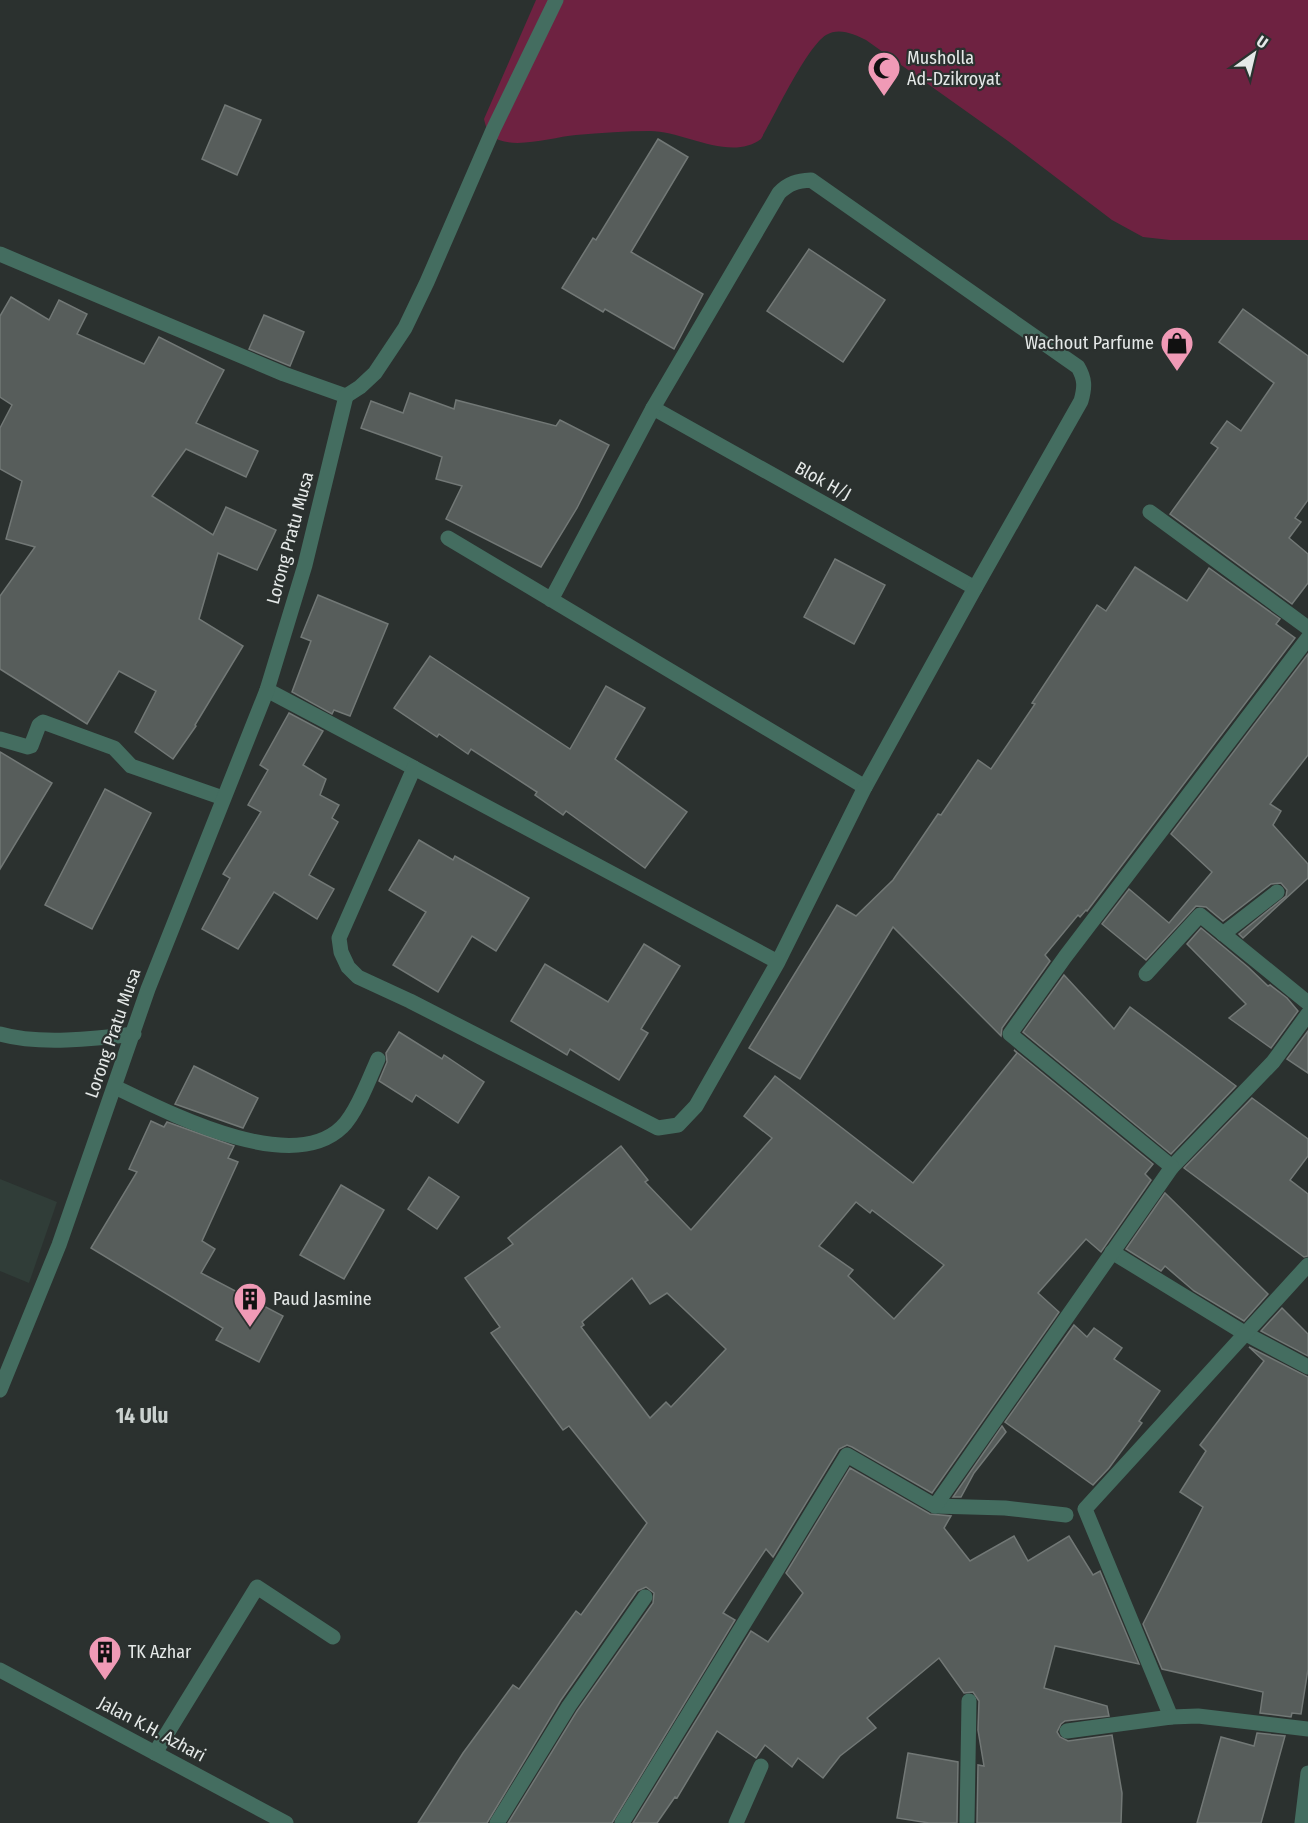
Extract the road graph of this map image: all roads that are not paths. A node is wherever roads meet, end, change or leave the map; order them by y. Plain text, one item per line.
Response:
1 (556, 0) edge
2 (0, 254) edge
3 (346, 396) junction
4 (653, 408) junction
5 (1150, 512) dead end
6 (448, 538) dead end
7 (975, 588) junction
8 (551, 600) junction
9 (1308, 628) edge
10 (1308, 638) edge
11 (267, 690) junction
12 (0, 739) edge
13 (414, 768) junction
14 (866, 787) junction
15 (223, 798) junction
16 (1277, 892) dead end
17 (1223, 934) junction
18 (778, 962) junction
19 (1146, 974) dead end
20 (1308, 1003) edge
21 (1308, 1014) edge
22 (0, 1034) edge
23 (134, 1034) junction
24 (378, 1059) dead end
25 (115, 1087) junction
26 (1172, 1167) junction
27 (1112, 1252) junction
28 (1308, 1265) edge
29 (1246, 1334) junction
30 (1308, 1367) edge
31 (0, 1390) edge
32 (935, 1506) junction
33 (1066, 1515) dead end
34 (645, 1597) dead end
35 (333, 1637) dead end
36 (0, 1670) edge
37 (969, 1701) dead end
38 (1171, 1717) junction
39 (1308, 1729) edge
40 (1067, 1731) dead end
41 (155, 1753) junction
42 (761, 1766) dead end
43 (1308, 1773) edge
44 (286, 1823) edge
45 (497, 1823) edge
46 (622, 1823) edge
47 (736, 1823) edge
48 (967, 1823) edge
49 (1302, 1823) edge

1 - 3 street
2 - 3 street
3 - 11 street, Lorong Pratu Musa
4 - 7 street, Blok H/J
4 - 7 street
4 - 8 street
5 - 9 street
6 - 8 street
7 - 14 street
8 - 14 street
10 - 26 street
11 - 13 street
11 - 15 street, Lorong Pratu Musa
12 - 15 street
13 - 18 street
13 - 18 street
14 - 18 street
15 - 23 street, Lorong Pratu Musa
16 - 17 street
17 - 19 street
17 - 20 street
21 - 26 street
22 - 23 street
23 - 25 street, Lorong Pratu Musa
24 - 25 street
25 - 31 street, Lorong Pratu Musa
26 - 27 street
27 - 29 street
27 - 32 street
28 - 29 street
29 - 30 street
29 - 38 street
32 - 33 street
32 - 46 street
34 - 45 street
35 - 41 street
36 - 41 street, Jalan K.H. Azhari
37 - 48 street
38 - 39 street
38 - 40 street
41 - 44 street, Jalan K.H. Azhari
42 - 47 street
43 - 49 street

